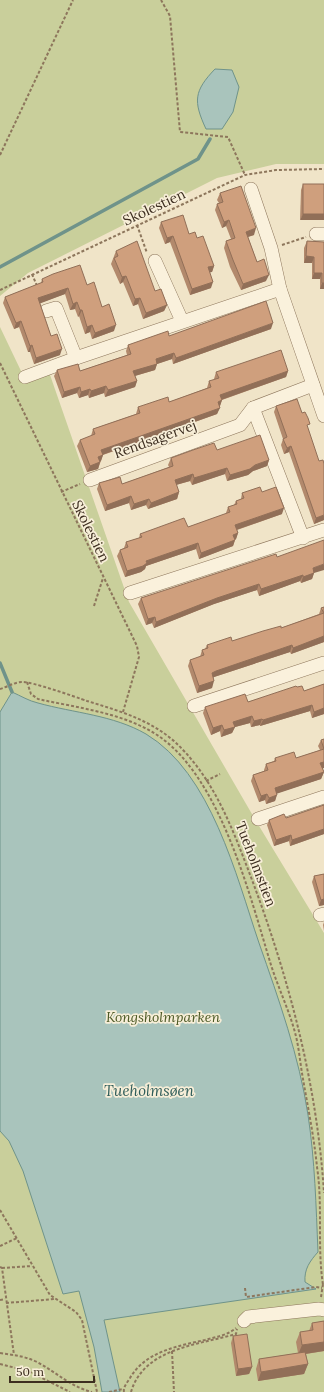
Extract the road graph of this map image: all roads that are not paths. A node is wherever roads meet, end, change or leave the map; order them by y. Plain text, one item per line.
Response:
1 (251, 189) dead end
2 (156, 261) road end
3 (280, 289) junction
4 (46, 311) dead end
5 (182, 321) junction
6 (76, 358) junction
7 (25, 378) dead end
8 (313, 385) junction
9 (253, 408) junction
10 (324, 416) edge
11 (90, 480) road end
12 (324, 530) edge
13 (303, 538) junction
14 (124, 595) road end
15 (324, 664) edge
16 (194, 706) dead end
17 (324, 797) edge
18 (258, 819) dead end
19 (321, 1310) edge
20 (240, 1324) road end

1 - 3 street
2 - 5 street
3 - 5 street
3 - 8 street
4 - 6 street
5 - 6 street
6 - 7 street
8 - 9 street, Rendsagervej
8 - 10 street
9 - 11 street, Rendsagervej
9 - 13 street
12 - 13 street
13 - 14 street
15 - 16 street
17 - 18 street
19 - 20 street

